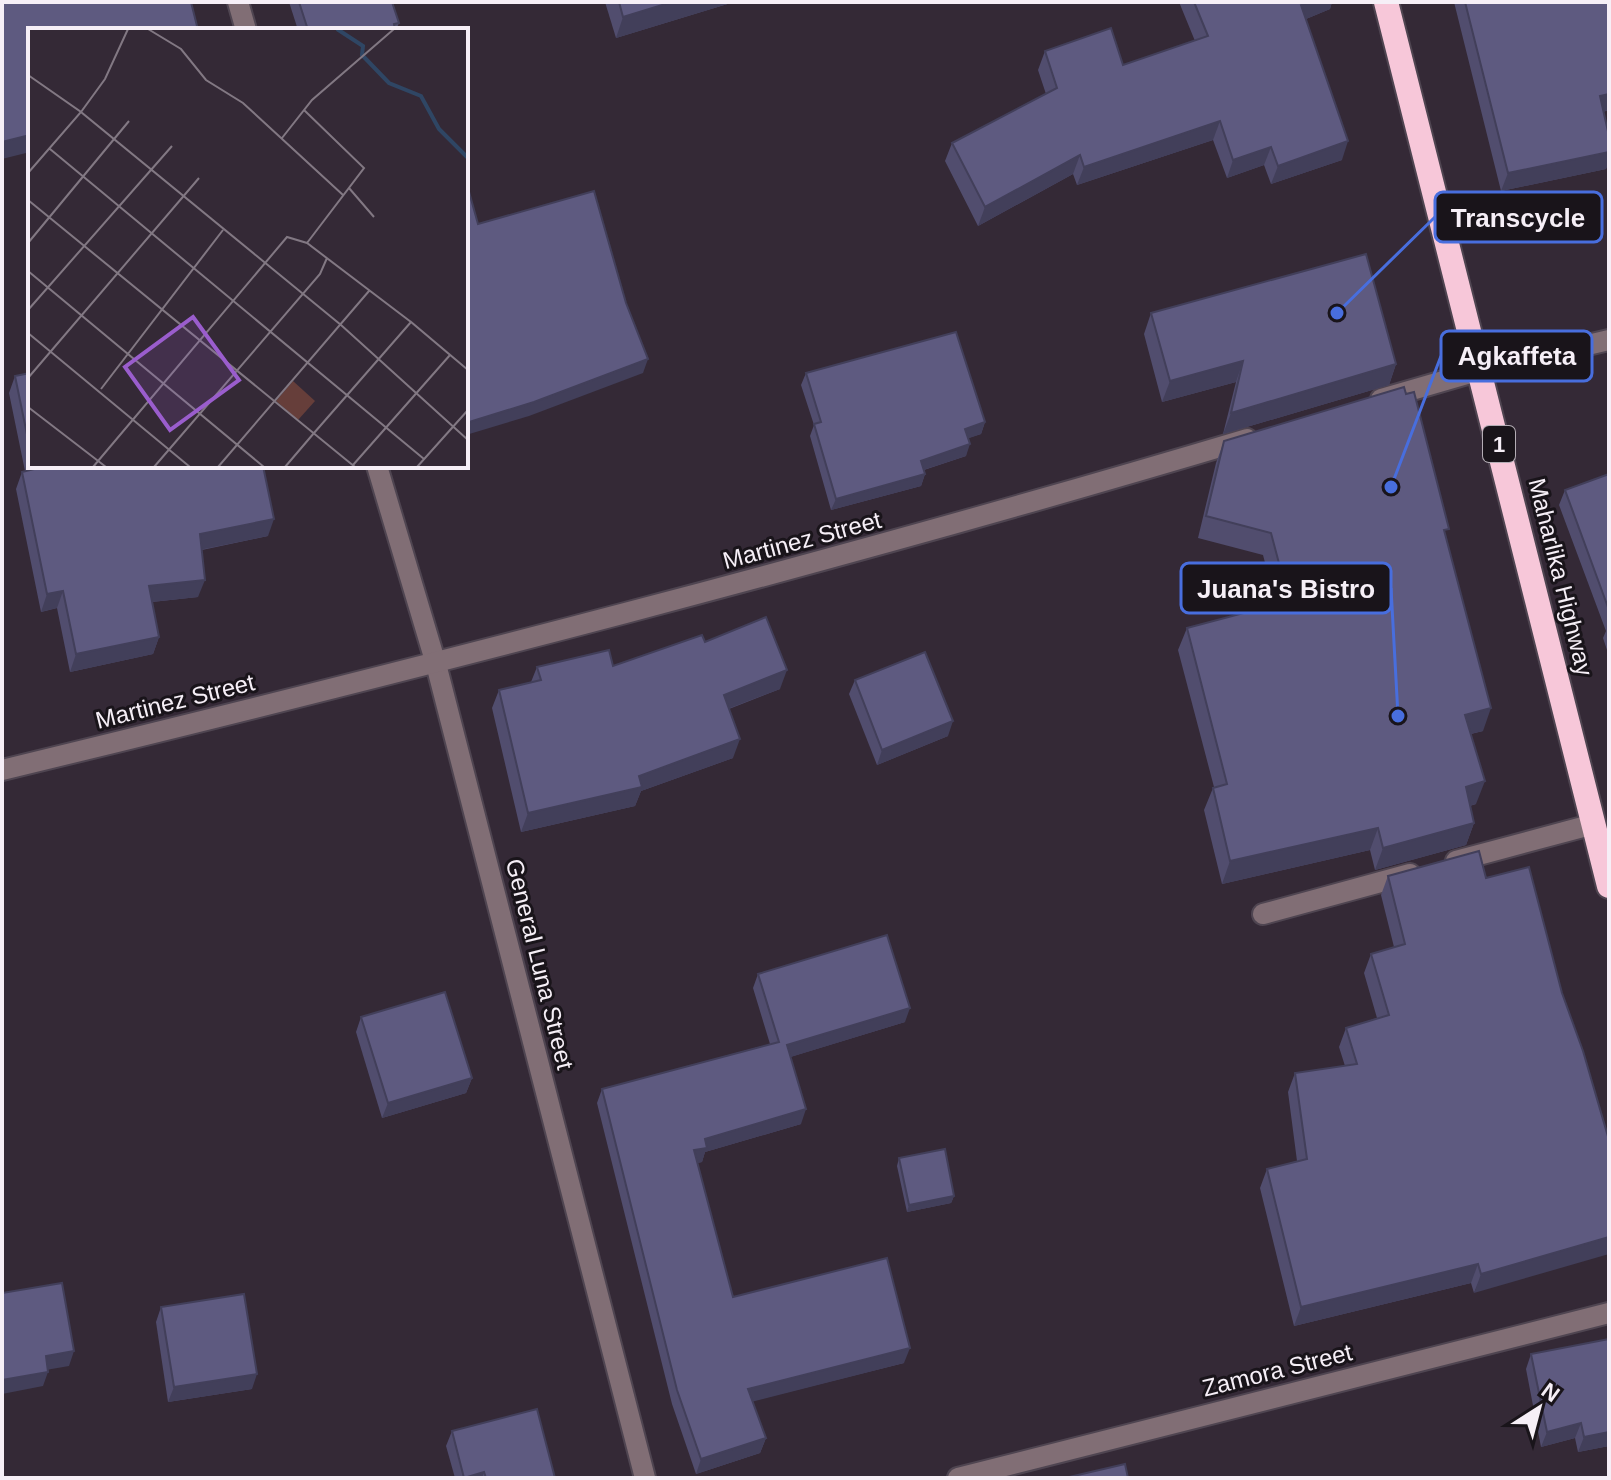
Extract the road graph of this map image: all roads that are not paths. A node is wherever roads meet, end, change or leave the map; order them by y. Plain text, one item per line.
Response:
1 (238, 2) edge
2 (1386, 2) edge
3 (245, 28) edge
4 (1609, 340) edge
5 (1481, 370) junction
6 (1360, 406) edge
7 (1270, 432) edge
8 (378, 468) edge
9 (436, 664) junction
10 (2, 770) edge
11 (1594, 824) junction
12 (1609, 886) edge
13 (1263, 914) dead end
14 (1609, 1313) edge
15 (645, 1478) edge
16 (958, 1478) edge

1 - 3 street
2 - 5 highway, Maharlika Highway / 1
4 - 5 street
5 - 6 street
5 - 11 highway, Maharlika Highway / 1
7 - 9 street, Martinez Street
8 - 9 street, General Luna Street
9 - 10 street, Martinez Street
9 - 15 street, General Luna Street
11 - 12 highway, Maharlika Highway / 1
11 - 13 street
14 - 16 street, Zamora Street

